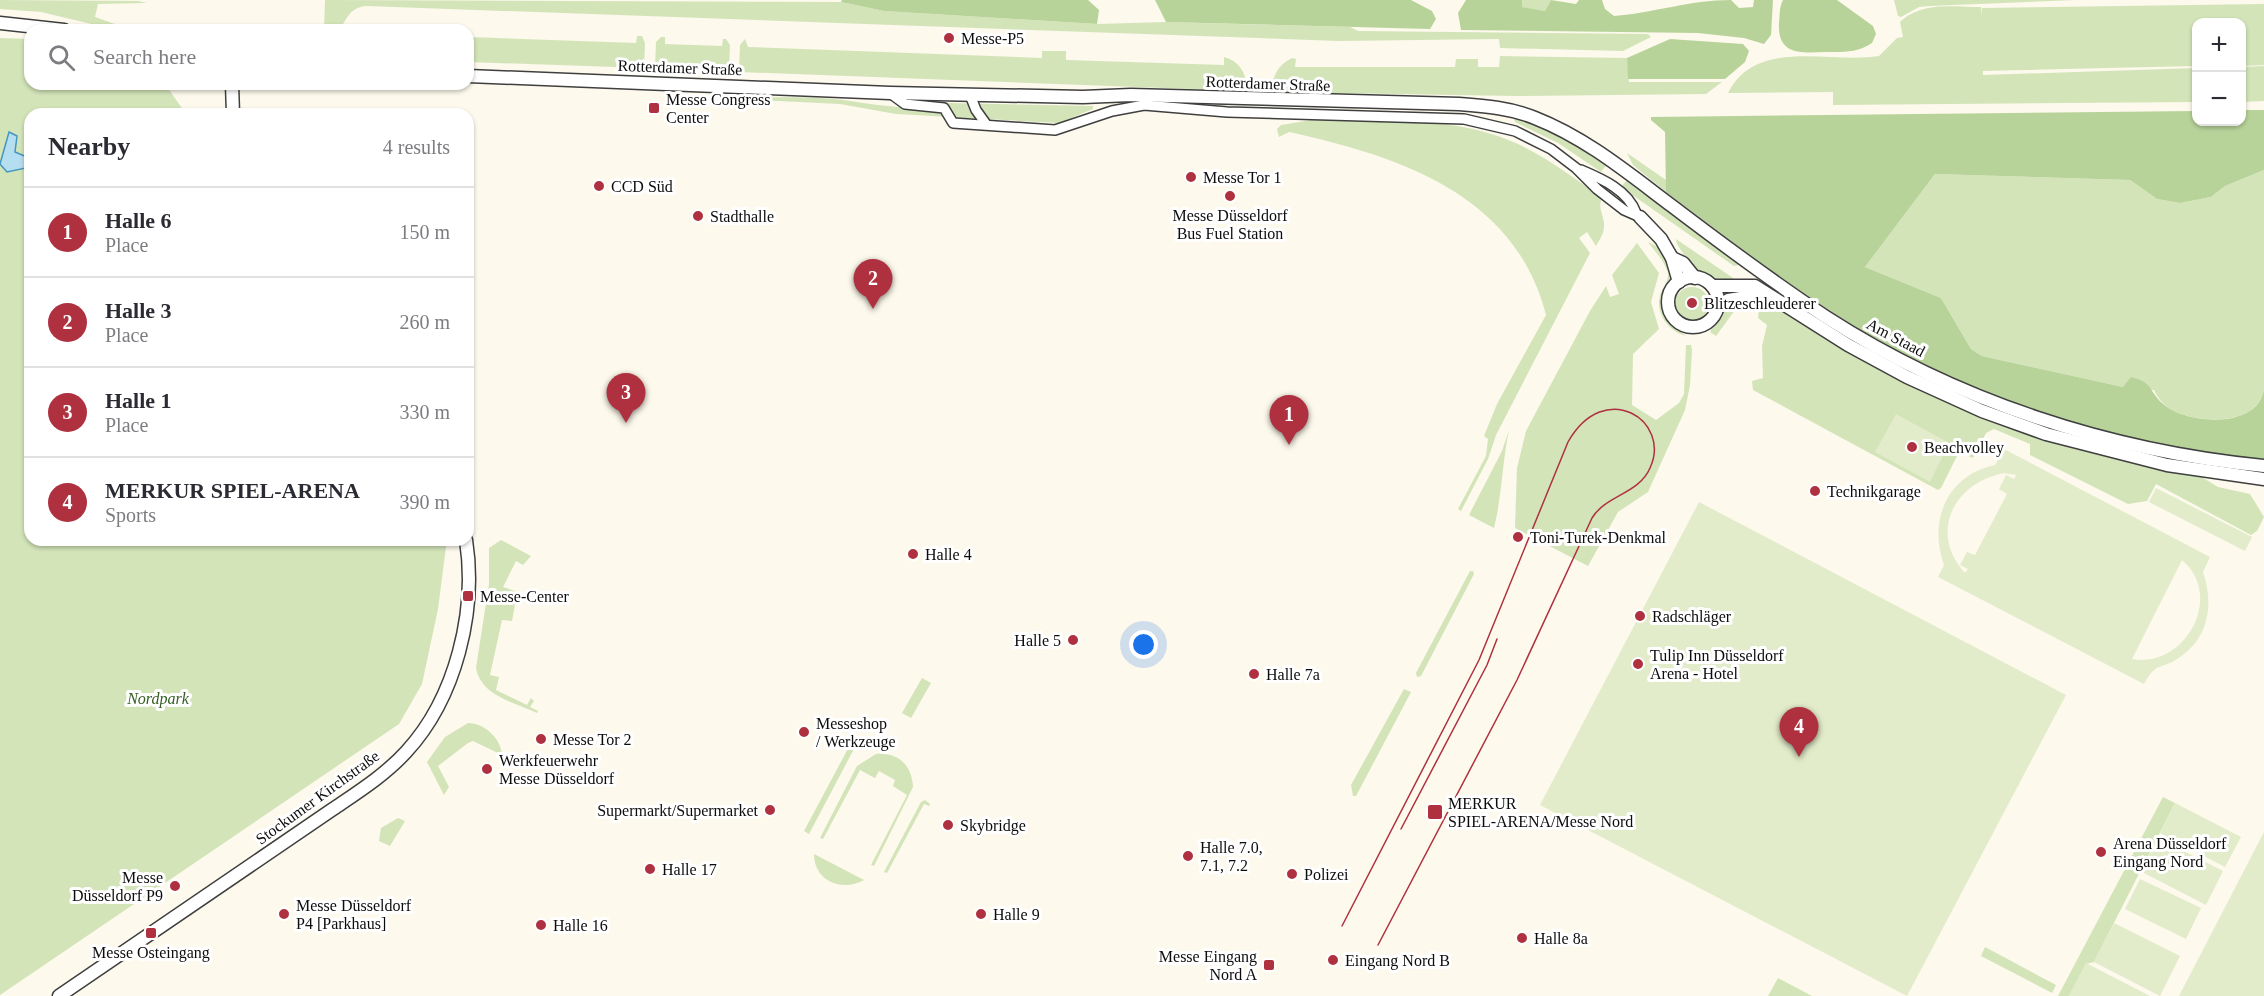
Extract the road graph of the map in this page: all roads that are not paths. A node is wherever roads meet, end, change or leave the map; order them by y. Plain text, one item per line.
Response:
1 (0, 23) edge
2 (24, 26) edge
3 (474, 76) edge
4 (232, 90) edge
5 (890, 93) junction
6 (970, 94) junction
7 (233, 108) edge
8 (986, 124) junction
9 (1562, 129) joint
10 (1638, 215) joint
11 (1672, 258) junction
12 (1695, 278) junction
13 (1679, 282) junction
14 (1712, 286) junction
15 (1766, 294) junction
16 (1717, 308) junction
17 (2264, 466) edge
18 (2264, 479) edge
19 (466, 546) edge
20 (59, 996) edge

1 - 2 street
3 - 5 street, Rotterdamer Straße
4 - 7 street
5 - 6 street, Rotterdamer Straße
5 - 8 street, Rotterdamer Straße
6 - 8 street
6 - 9 street, Rotterdamer Straße
8 - 10 street, Rotterdamer Straße
9 - 17 street, Am Staad
10 - 11 street, Rotterdamer Straße
11 - 12 street, Rotterdamer Straße
11 - 13 street, Rotterdamer Straße
12 - 13 street
12 - 14 street, Rotterdamer Straße
13 - 16 street
14 - 15 street, Am Staad
14 - 16 street
15 - 16 street
15 - 18 street, Am Staad
19 - 20 street, Stockumer Kirchstraße

